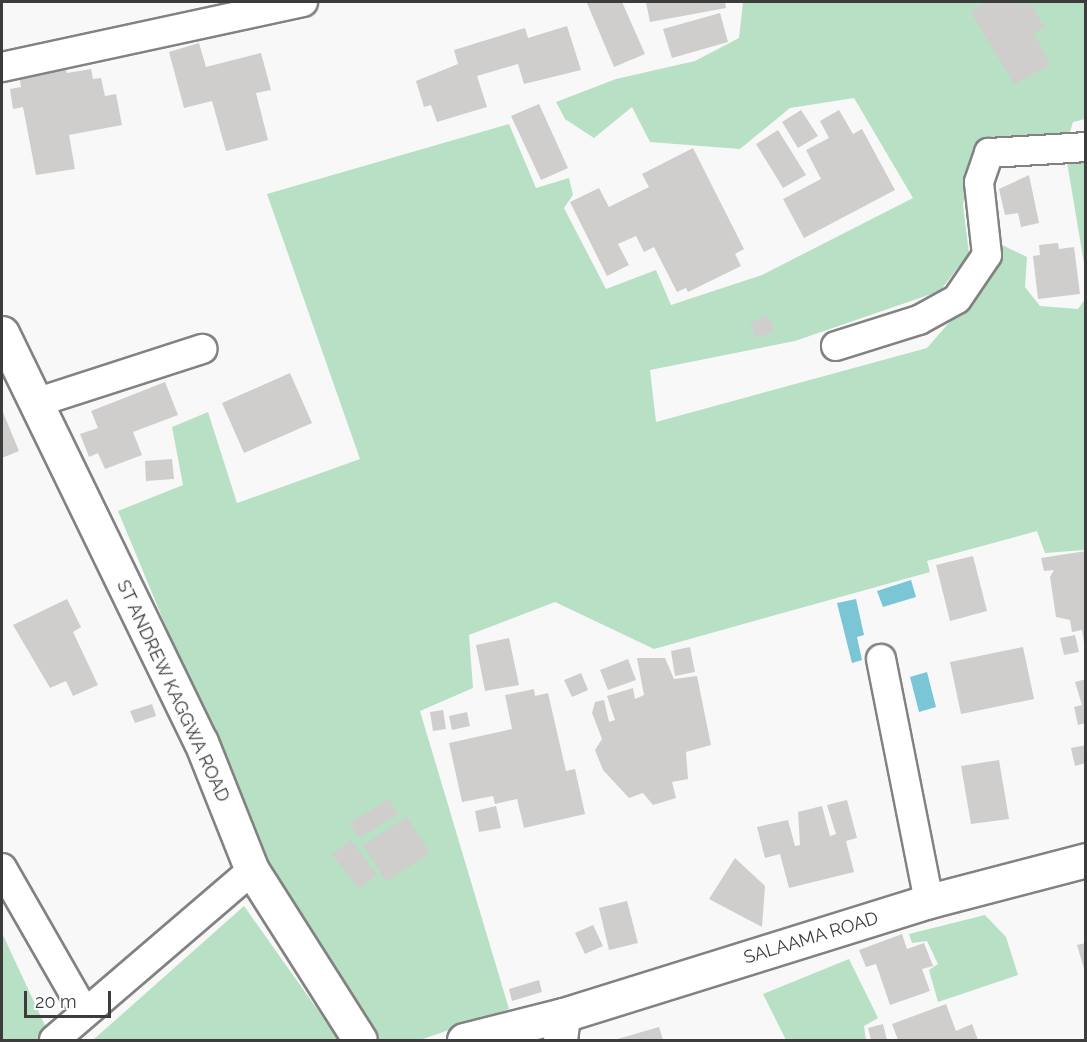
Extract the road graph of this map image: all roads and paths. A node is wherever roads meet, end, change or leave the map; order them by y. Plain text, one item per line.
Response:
1 (303, 2) edge
2 (2, 67) edge
3 (1086, 147) edge
4 (2, 333) edge
5 (836, 346) dead end
6 (202, 349) dead end
7 (35, 402) junction
8 (881, 659) dead end
9 (1086, 860) edge
10 (2, 868) edge
11 (252, 870) junction
12 (929, 902) junction
13 (85, 1013) junction
14 (562, 1028) edge
15 (54, 1041) edge
16 (360, 1041) edge
17 (464, 1041) edge

1 - 2 street
3 - 5 street
4 - 7 street, ST ANDREW KAGGWA ROAD
6 - 7 street
7 - 11 street, ST ANDREW KAGGWA ROAD
8 - 12 street
9 - 12 street, SALAAMA ROAD
10 - 13 street
11 - 13 street
11 - 16 street, ST ANDREW KAGGWA ROAD
12 - 14 street, SALAAMA ROAD
13 - 15 street
14 - 17 street

